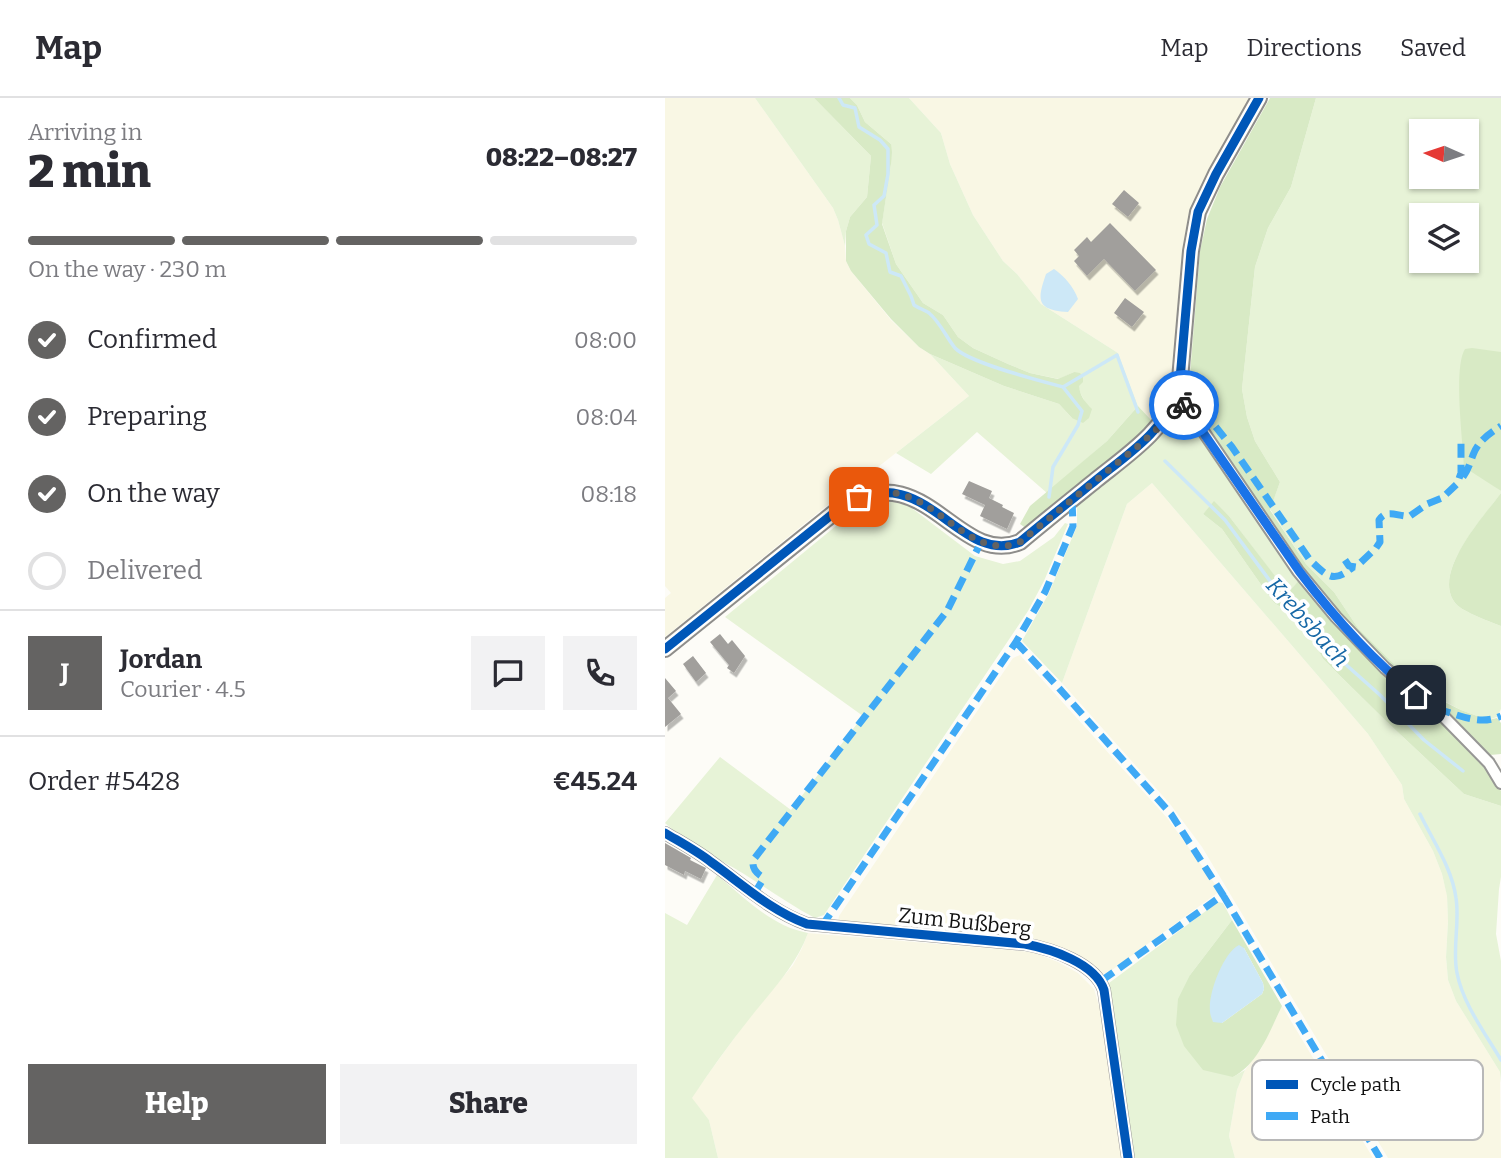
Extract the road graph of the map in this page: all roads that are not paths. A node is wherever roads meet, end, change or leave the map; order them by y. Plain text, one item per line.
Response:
1 (1259, 98) edge
2 (1176, 401) junction
3 (665, 649) edge
4 (1501, 783) edge
5 (665, 833) edge
6 (1128, 1158) edge

1 - 2 street
2 - 3 street
2 - 4 street
5 - 6 street, Zum Bußberg

